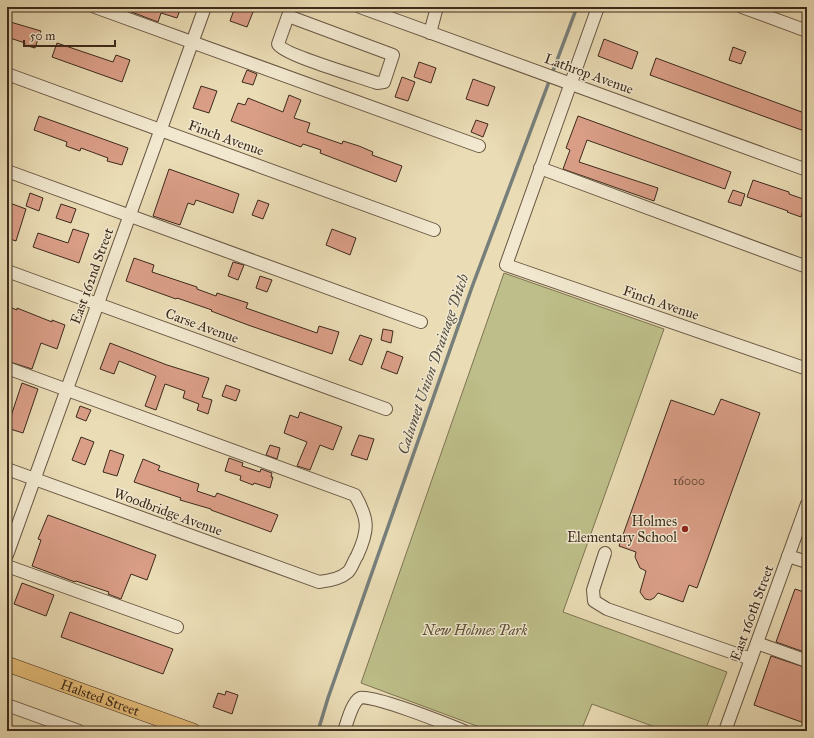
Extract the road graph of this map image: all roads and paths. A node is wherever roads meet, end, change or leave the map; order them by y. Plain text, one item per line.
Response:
1 (95, 7) edge
2 (205, 7) edge
3 (360, 7) edge
4 (437, 7) edge
5 (598, 7) edge
6 (742, 7) edge
7 (290, 11) edge
8 (807, 31) edge
9 (430, 33) junction
10 (192, 42) junction
11 (7, 74) edge
12 (566, 82) junction
13 (161, 130) junction
14 (479, 146) dead end
15 (540, 168) junction
16 (807, 170) edge
17 (7, 171) edge
18 (129, 216) junction
19 (434, 230) dead end
20 (807, 267) edge
21 (7, 271) edge
22 (98, 304) junction
23 (422, 322) dead end
24 (7, 368) edge
25 (807, 369) edge
26 (67, 390) junction
27 (386, 409) dead end
28 (7, 469) edge
29 (34, 479) junction
30 (807, 504) edge
31 (604, 552) dead end
32 (7, 555) edge
33 (788, 556) junction
34 (807, 562) edge
35 (7, 566) edge
36 (177, 627) dead end
37 (757, 643) junction
38 (751, 660) junction
39 (807, 661) edge
40 (7, 664) edge
41 (7, 705) edge
42 (727, 730) edge
43 (79, 731) edge
44 (193, 731) edge
45 (344, 731) edge
46 (464, 731) edge

1 - 10 street
2 - 10 street, East 162nd Street
3 - 9 street, Lathrop Avenue
4 - 9 street
5 - 12 street
6 - 8 street
7 - 7 street
9 - 12 street, Lathrop Avenue
10 - 13 street, East 162nd Street
10 - 14 street
11 - 13 street, Finch Avenue
12 - 15 street
12 - 16 street, Lathrop Avenue
13 - 18 street, East 162nd Street
13 - 19 street, Finch Avenue
15 - 20 street
15 - 25 street, Finch Avenue
17 - 18 street
18 - 22 street, East 162nd Street
18 - 23 street
21 - 22 street, Carse Avenue
22 - 26 street, East 162nd Street
22 - 27 street, Carse Avenue
24 - 26 street
26 - 29 street, East 162nd Street
26 - 29 street, Woodbridge Avenue
28 - 29 street, Woodbridge Avenue
29 - 32 street, East 162nd Street
30 - 33 street, East 160th Street
31 - 38 street
33 - 34 street
33 - 37 street, East 160th Street
35 - 36 street
37 - 38 street, East 160th Street
37 - 39 street
38 - 42 street, East 160th Street
40 - 44 main road, Halsted Street
41 - 43 street
45 - 46 street

